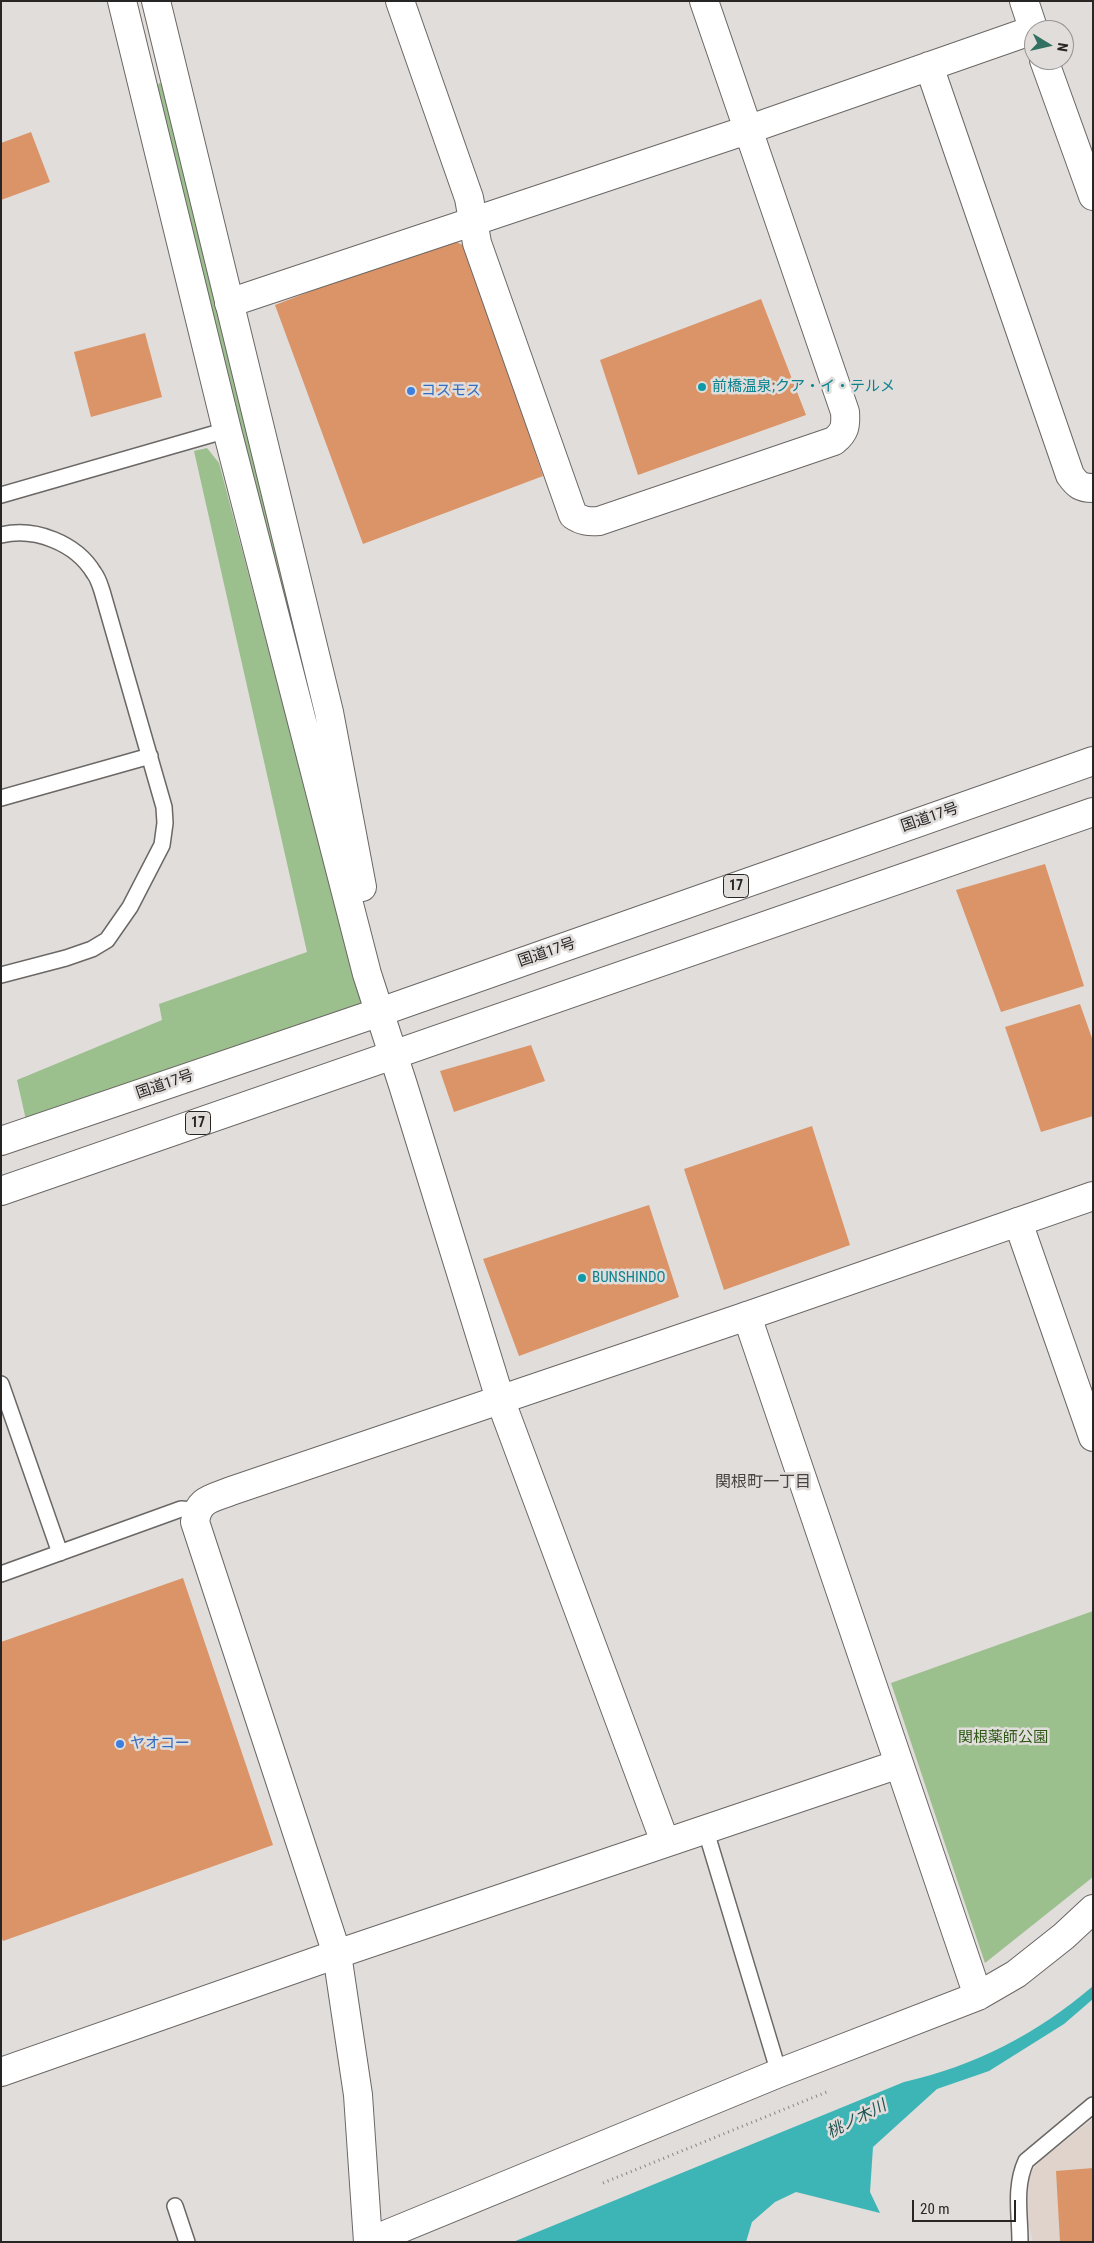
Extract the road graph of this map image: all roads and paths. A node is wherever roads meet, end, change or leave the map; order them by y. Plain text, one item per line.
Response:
1 (122, 1) edge
2 (156, 1) edge
3 (400, 1) edge
4 (704, 1) edge
5 (1024, 1) edge
6 (1031, 20) edge
7 (1024, 33) edge
8 (929, 66) junction
9 (1048, 70) edge
10 (747, 130) junction
11 (1093, 196) edge
12 (473, 220) junction
13 (229, 304) junction
14 (227, 430) junction
15 (1093, 488) edge
16 (1, 496) edge
17 (1, 535) edge
18 (150, 756) junction
19 (1093, 761) edge
20 (1, 798) edge
21 (1093, 812) edge
22 (1, 975) edge
23 (380, 1012) junction
24 (394, 1055) junction
25 (1, 1141) edge
26 (1, 1191) edge
27 (1093, 1196) edge
28 (1018, 1222) junction
29 (747, 1316) junction
30 (1, 1384) edge
31 (500, 1399) junction
32 (1093, 1437) edge
33 (196, 1510) junction
34 (60, 1553) junction
35 (1, 1574) edge
36 (899, 1764) junction
37 (704, 1828) junction
38 (665, 1842) junction
39 (1093, 1909) edge
40 (337, 1954) junction
41 (978, 1996) junction
42 (1, 2072) edge
43 (779, 2073) junction
44 (1093, 2105) edge
45 (175, 2206) dead end
46 (187, 2242) edge
47 (368, 2242) edge
48 (1020, 2242) edge

1 - 14 main road
2 - 13 main road
3 - 12 main road
4 - 10 main road
5 - 6 main road
7 - 8 main road
8 - 10 main road
8 - 15 main road
9 - 11 main road
10 - 12 main road
10 - 12 main road
12 - 13 main road
13 - 23 main road
14 - 16 lane
14 - 23 main road
17 - 18 lane
18 - 20 lane
18 - 22 lane
19 - 23 main road, 国道17号 / 17
21 - 24 main road, 17
23 - 24 main road
23 - 25 main road, 国道17号 / 17
24 - 26 main road, 17
24 - 31 main road
27 - 28 main road
28 - 29 main road
28 - 32 main road
29 - 31 main road
29 - 36 main road
30 - 34 lane
31 - 33 main road
31 - 38 main road
33 - 34 lane
33 - 40 main road
34 - 35 lane
36 - 37 main road
36 - 41 main road
37 - 38 main road
37 - 43 lane
38 - 40 main road
39 - 41 main road
40 - 42 main road
40 - 47 main road
41 - 43 main road
43 - 47 main road
44 - 48 lane
45 - 46 lane

